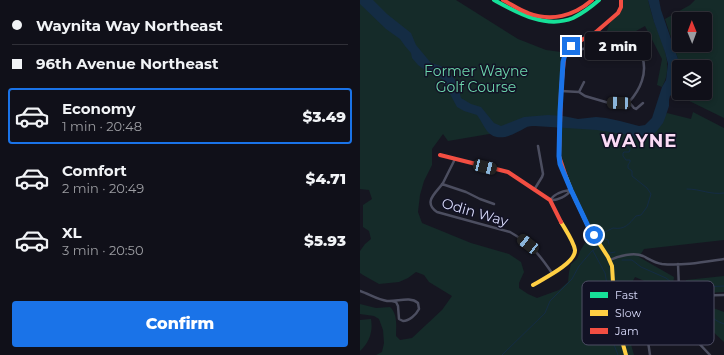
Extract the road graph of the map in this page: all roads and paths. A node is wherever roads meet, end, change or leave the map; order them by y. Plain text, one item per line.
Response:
1 (494, 0) edge
2 (503, 0) edge
3 (592, 0) edge
4 (599, 0) edge
5 (621, 0) edge
6 (572, 52) dead end
7 (584, 82) dead end
8 (561, 91) junction
9 (579, 92) junction
10 (629, 102) junction
11 (643, 103) dead end
12 (538, 146) dead end
13 (440, 155) dead end
14 (455, 159) junction
15 (442, 184) junction
16 (534, 190) junction
17 (571, 190) junction
18 (550, 200) junction
19 (494, 204) dead end
20 (724, 259) edge
21 (610, 260) junction
22 (678, 264) junction
23 (552, 273) junction
24 (613, 281) edge
25 (680, 281) edge
26 (533, 285) dead end
27 (360, 291) edge
28 (714, 295) edge
29 (724, 295) edge
30 (392, 301) junction
31 (623, 345) edge
32 (649, 345) edge
33 (702, 345) edge
34 (626, 355) edge
35 (650, 355) edge
36 (710, 355) edge

1 - 4 main road
2 - 3 main road
5 - 8 main road
6 - 10 street
7 - 9 street
8 - 9 street
8 - 17 main road
9 - 10 street
10 - 11 street
12 - 16 street
13 - 14 main road
14 - 15 street, Odin Way
14 - 16 main road
15 - 19 street
15 - 23 street, Odin Way
16 - 18 main road
17 - 18 street
17 - 21 main road
18 - 23 main road
20 - 22 street
21 - 22 street
21 - 24 main road
22 - 25 street
23 - 26 main road
27 - 30 street
28 - 29 street
30 - 30 street
31 - 34 main road
32 - 35 street
33 - 36 street

